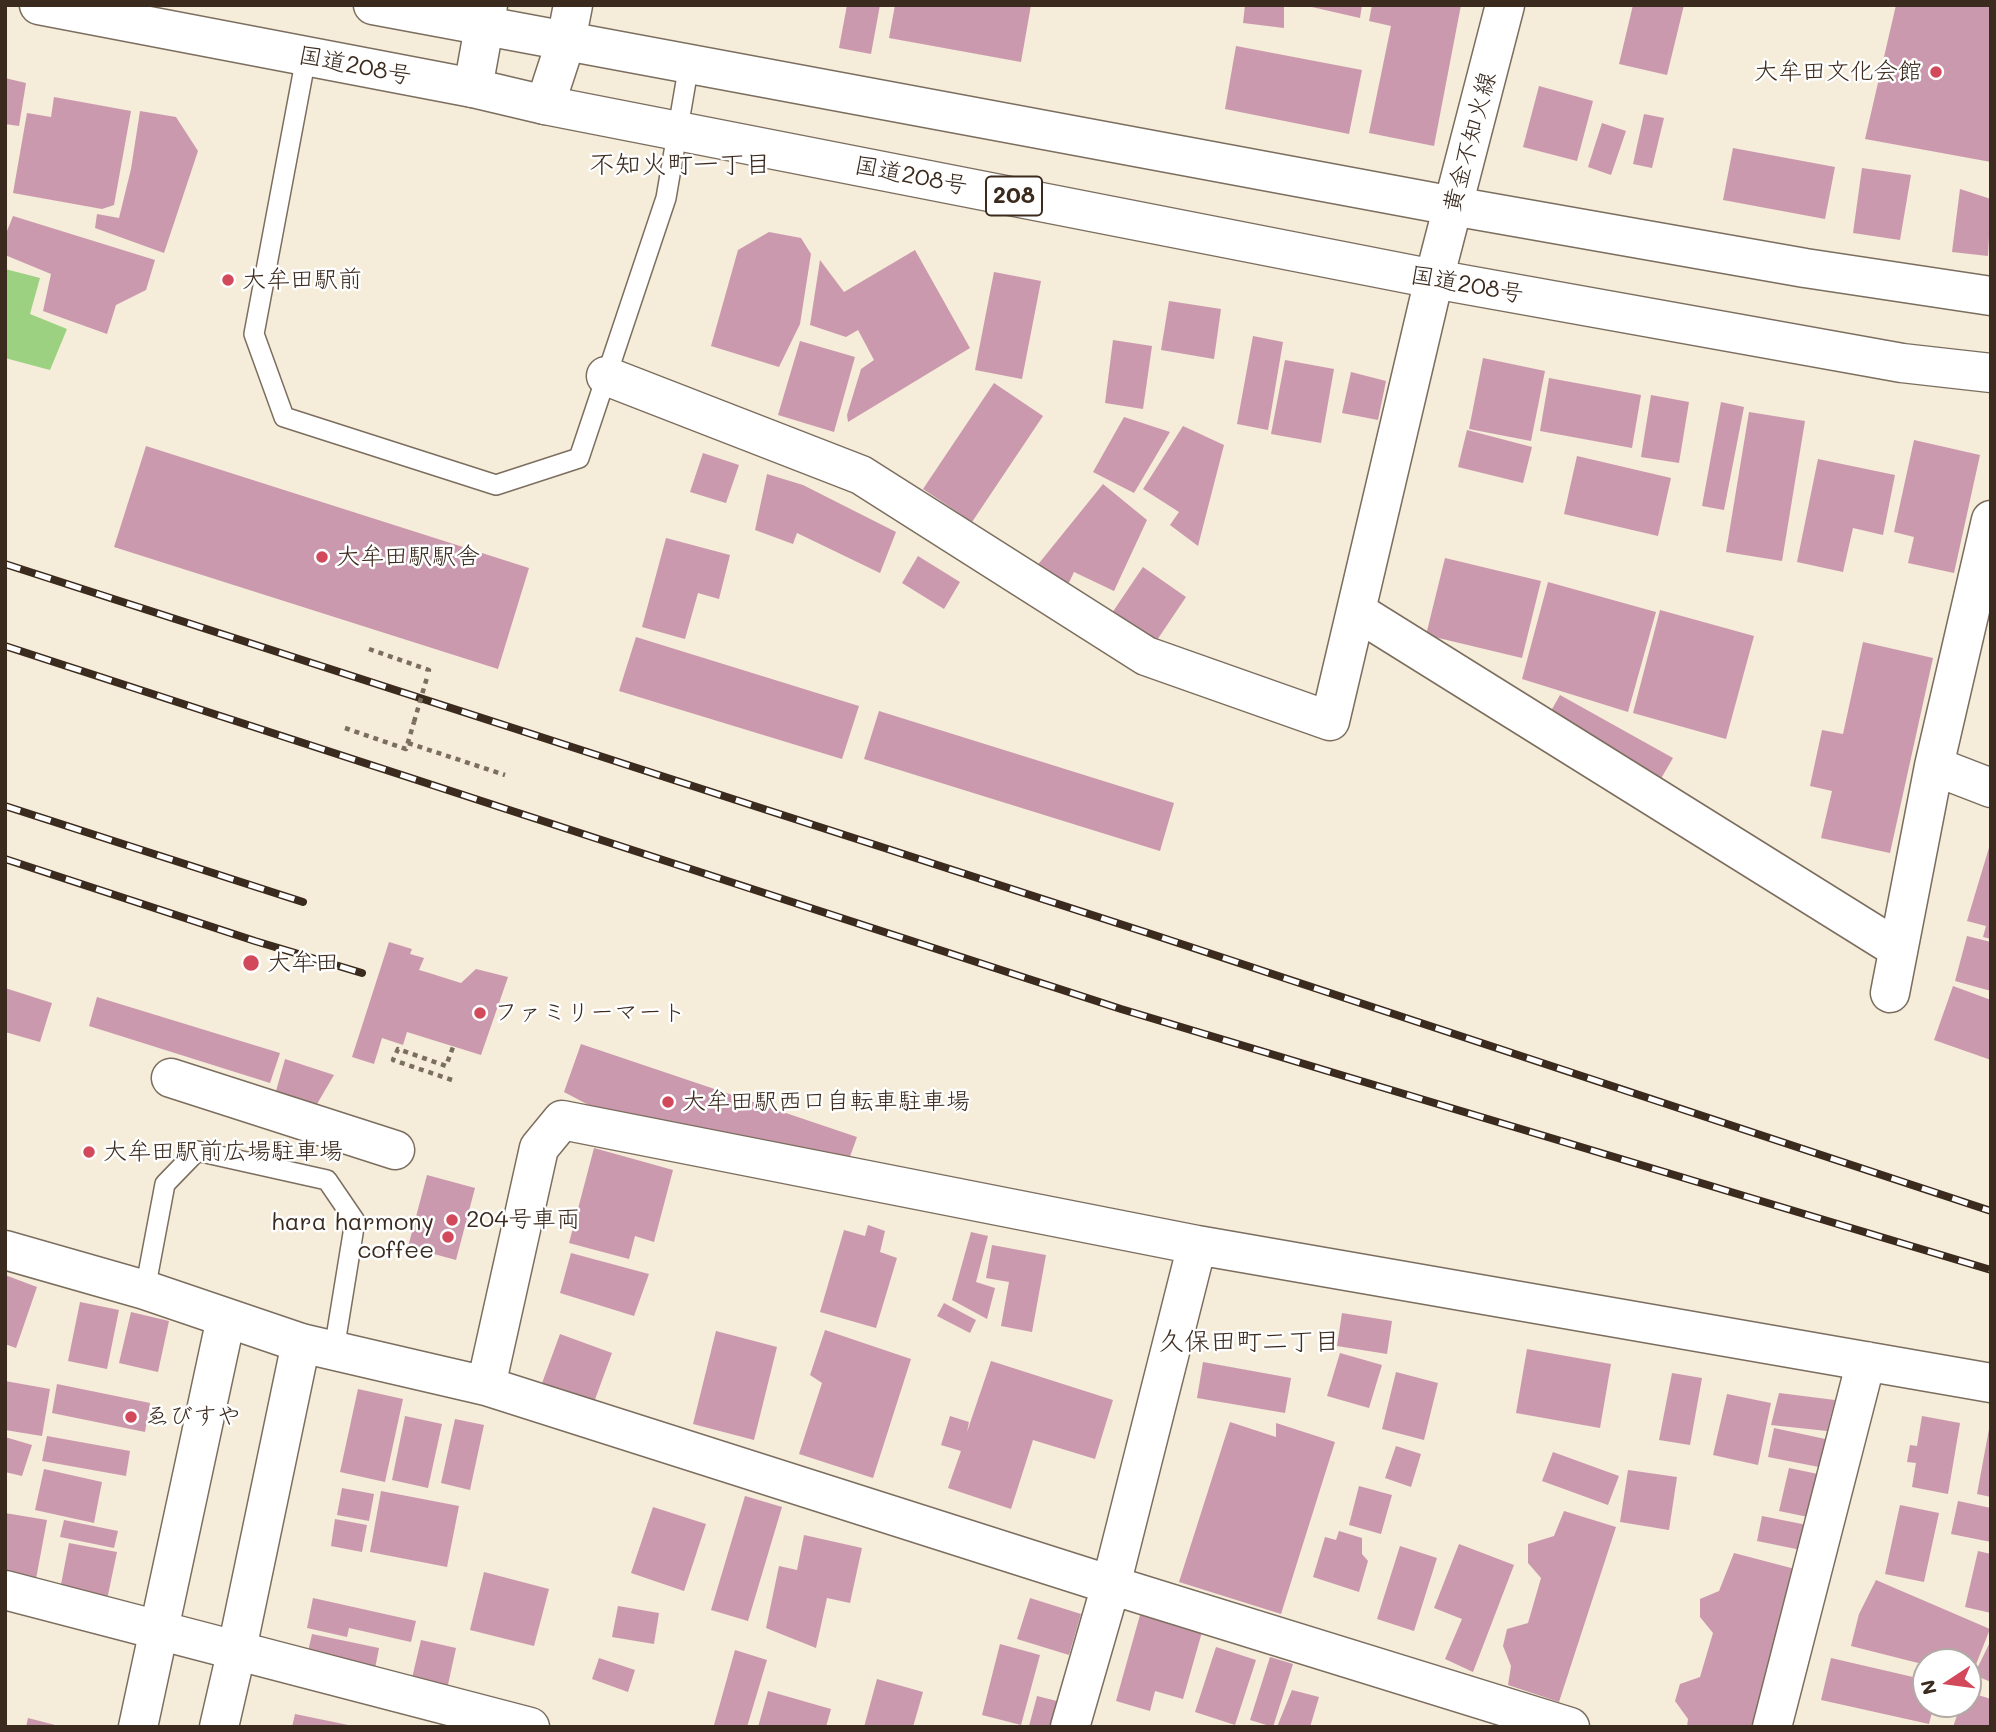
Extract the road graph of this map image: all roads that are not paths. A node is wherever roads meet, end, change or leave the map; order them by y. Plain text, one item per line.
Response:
1 (39, 5) edge
2 (373, 5) edge
3 (1505, 5) edge
4 (486, 16) edge
5 (569, 23) edge
6 (306, 57) junction
7 (689, 64) junction
8 (473, 88) junction
9 (545, 105) junction
10 (679, 131) junction
11 (1453, 206) junction
12 (1434, 279) junction
13 (1991, 296) edge
14 (1991, 373) edge
15 (606, 376) junction
16 (1991, 520) edge
17 (1356, 611) junction
18 (1934, 766) junction
19 (1991, 788) edge
20 (1898, 949) junction
21 (1890, 993) dead end
22 (171, 1078) dead end
23 (395, 1150) dead end
24 (1197, 1245) junction
25 (9, 1247) edge
26 (145, 1290) junction
27 (226, 1318) junction
28 (318, 1346) junction
29 (1866, 1361) junction
30 (1991, 1383) edge
31 (486, 1386) junction
32 (1111, 1585) junction
33 (5, 1590) edge
34 (160, 1630) junction
35 (237, 1649) junction
36 (138, 1727) edge
37 (219, 1727) edge
38 (530, 1727) edge
39 (1070, 1727) edge
40 (1570, 1727) edge
41 (1772, 1727) edge

1 - 6 main road, 国道208号 / 208
2 - 4 main road
3 - 11 main road, 黄金不知火線
4 - 5 main road
4 - 8 main road
5 - 7 main road
5 - 9 main road
6 - 8 main road, 国道208号 / 208
6 - 15 lane
7 - 10 lane
7 - 11 main road
8 - 9 main road, 国道208号 / 208
9 - 10 main road, 国道208号 / 208
10 - 12 main road, 国道208号 / 208
10 - 15 lane
11 - 12 main road, 黄金不知火線
11 - 13 main road
12 - 14 main road, 国道208号 / 208
12 - 17 main road, 黄金不知火線
15 - 17 main road, 黄金不知火線
16 - 18 main road
17 - 20 main road
18 - 19 main road
18 - 20 main road
20 - 21 main road
22 - 23 main road
24 - 29 main road
24 - 31 main road
24 - 32 main road
25 - 26 main road
26 - 27 main road
26 - 28 lane
27 - 28 main road
27 - 34 main road
28 - 31 main road
28 - 35 main road
29 - 30 main road
29 - 41 main road
31 - 32 main road
32 - 39 main road
32 - 40 main road
33 - 34 main road
34 - 35 main road
34 - 36 main road
35 - 37 main road
35 - 38 main road

